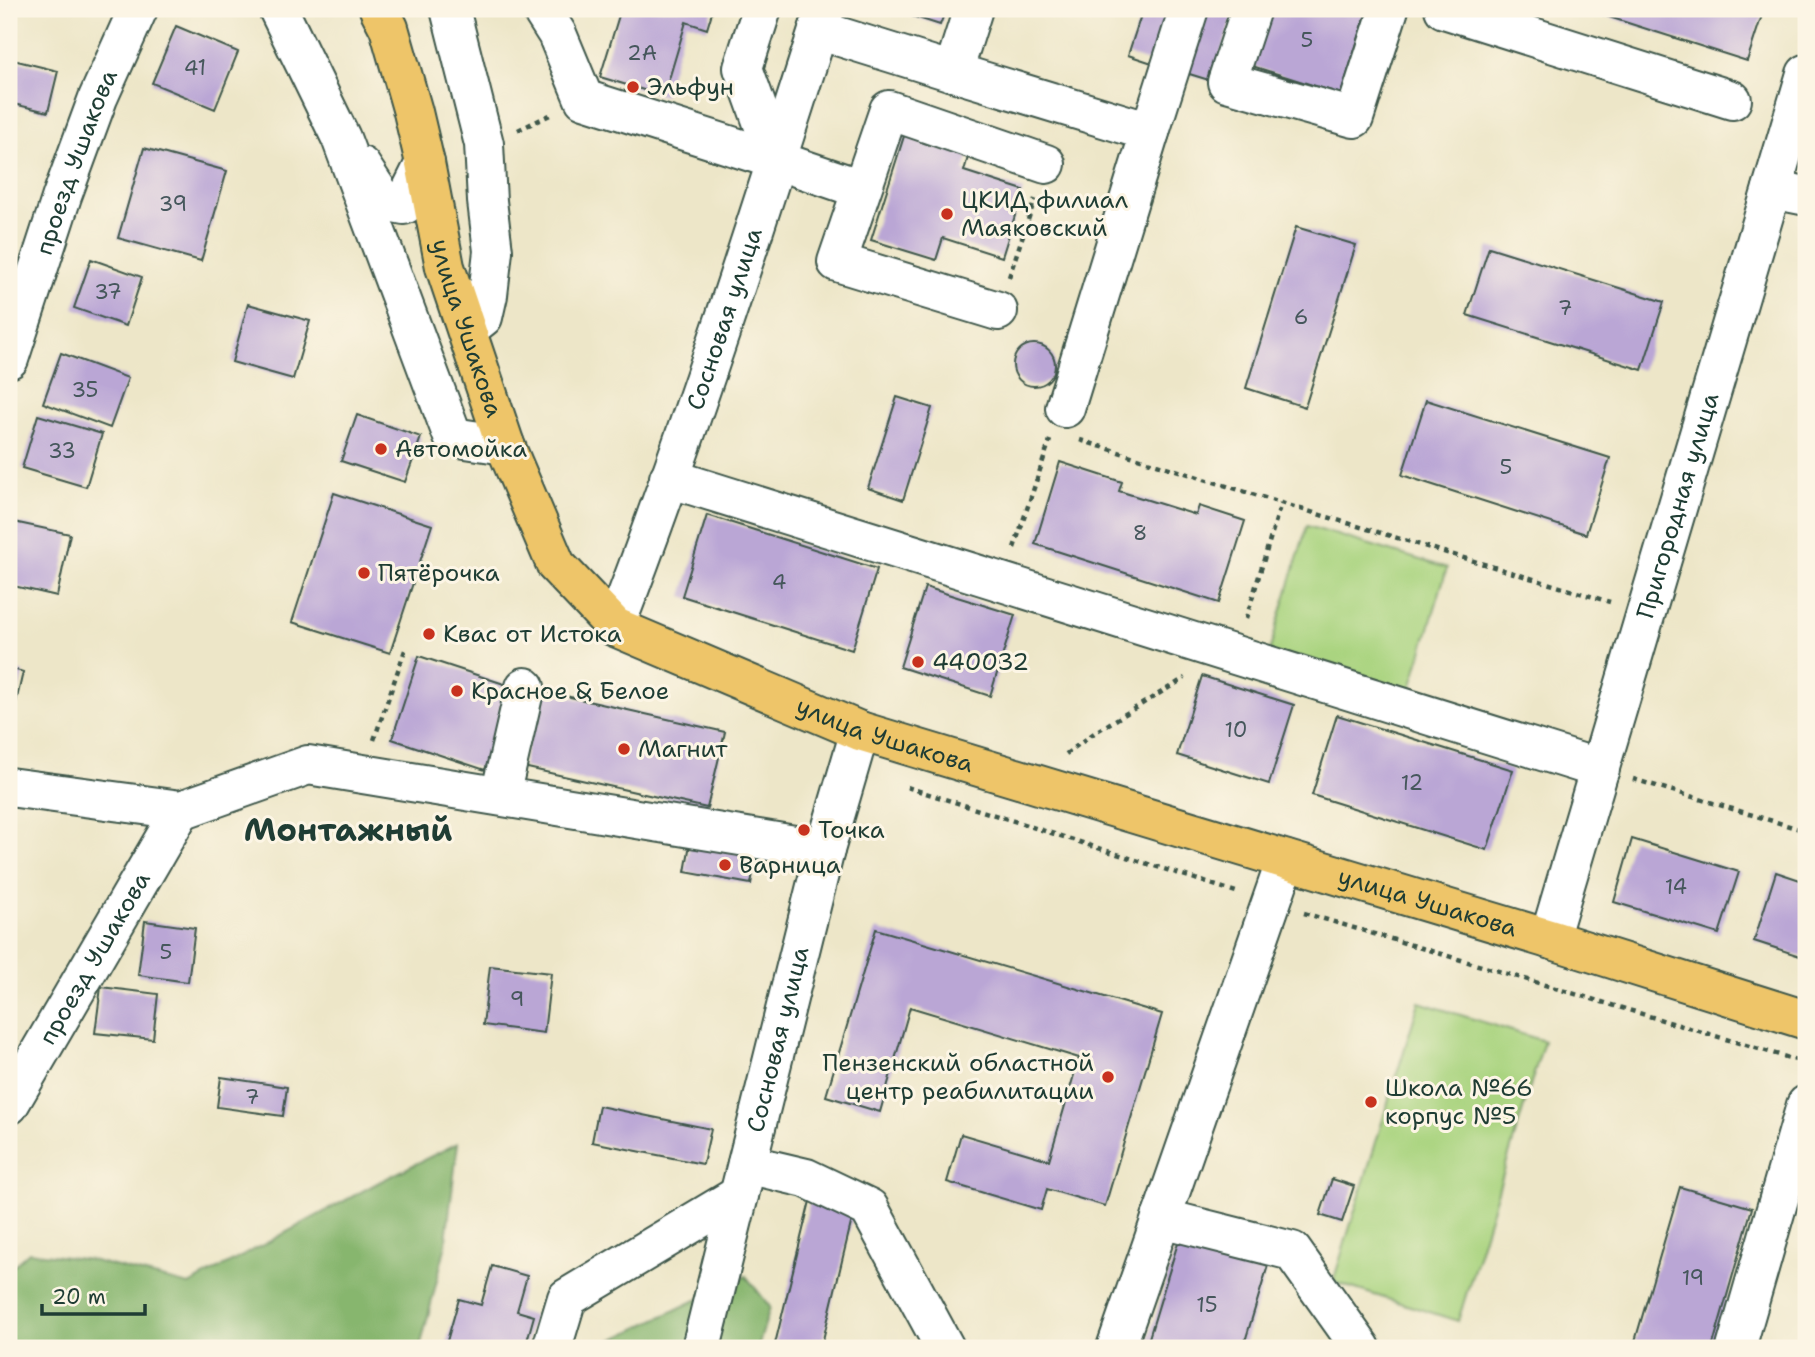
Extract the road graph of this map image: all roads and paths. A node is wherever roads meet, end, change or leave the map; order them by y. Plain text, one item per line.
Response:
1 (138, 9) edge
2 (278, 9) edge
3 (379, 9) edge
4 (450, 9) edge
5 (541, 9) edge
6 (762, 9) edge
7 (973, 9) edge
8 (1189, 9) edge
9 (1251, 9) edge
10 (1389, 9) edge
11 (1444, 9) edge
12 (822, 20) edge
13 (953, 72) junction
14 (1806, 74) edge
15 (584, 99) junction
16 (1732, 100) dead end
17 (1150, 132) junction
18 (510, 133) dead end
19 (341, 138) junction
20 (776, 160) junction
21 (425, 163) junction
22 (1046, 164) joint
23 (861, 189) junction
24 (1789, 192) edge
25 (445, 267) junction
26 (998, 311) joint
27 (9, 359) edge
28 (1063, 426) junction
29 (505, 445) junction
30 (669, 478) junction
31 (1281, 503) junction
32 (1002, 582) junction
33 (1646, 613) junction
34 (615, 627) junction
35 (405, 650) dead end
36 (1235, 655) junction
37 (525, 687) dead end
38 (860, 732) junction
39 (1065, 755) dead end
40 (1600, 769) junction
41 (363, 774) junction
42 (9, 787) edge
43 (499, 796) junction
44 (181, 810) junction
45 (1806, 831) edge
46 (825, 850) junction
47 (1286, 860) junction
48 (1549, 939) junction
49 (1806, 1020) edge
50 (9, 1105) edge
51 (1806, 1105) edge
52 (743, 1180) junction
53 (1161, 1218) junction
54 (1806, 1333) edge
55 (552, 1348) edge
56 (701, 1348) edge
57 (945, 1348) edge
58 (1116, 1348) edge
59 (1361, 1348) edge
60 (1736, 1348) edge
61 (1802, 1348) edge

1 - 27 street, проезд Ушакова
2 - 19 street
3 - 21 main road, улица Ушакова
4 - 25 street
5 - 15 street
6 - 20 street
7 - 13 street
8 - 17 street
9 - 10 street
11 - 16 street
12 - 13 street
12 - 20 street, Сосновая улица
13 - 17 street
14 - 24 street, Пригородная улица
15 - 18 path
15 - 20 street
17 - 28 street
19 - 21 street
19 - 29 street
20 - 23 street
20 - 30 street, Сосновая улица
21 - 25 main road, улица Ушакова
22 - 23 street
22 - 26 path
23 - 26 street
24 - 33 street, Пригородная улица
25 - 29 main road, улица Ушакова
28 - 31 path
28 - 32 path
29 - 34 main road, улица Ушакова
30 - 32 street
30 - 34 street, Сосновая улица
31 - 33 path
31 - 36 path
32 - 36 street
33 - 40 street, Пригородная улица
34 - 38 main road, улица Ушакова
35 - 41 path
36 - 39 path
36 - 40 street
37 - 43 street
38 - 46 street, Сосновая улица
38 - 47 main road, улица Ушакова
40 - 45 path
40 - 48 street, Пригородная улица
41 - 43 street
41 - 44 street
42 - 44 street
43 - 46 street
44 - 50 street, проезд Ушакова
46 - 52 street, Сосновая улица
47 - 48 main road, улица Ушакова
47 - 53 street
48 - 49 main road, улица Ушакова
51 - 60 street
52 - 55 street
52 - 56 street, Сосновая улица
52 - 57 street
53 - 58 street
53 - 59 street
54 - 61 path

